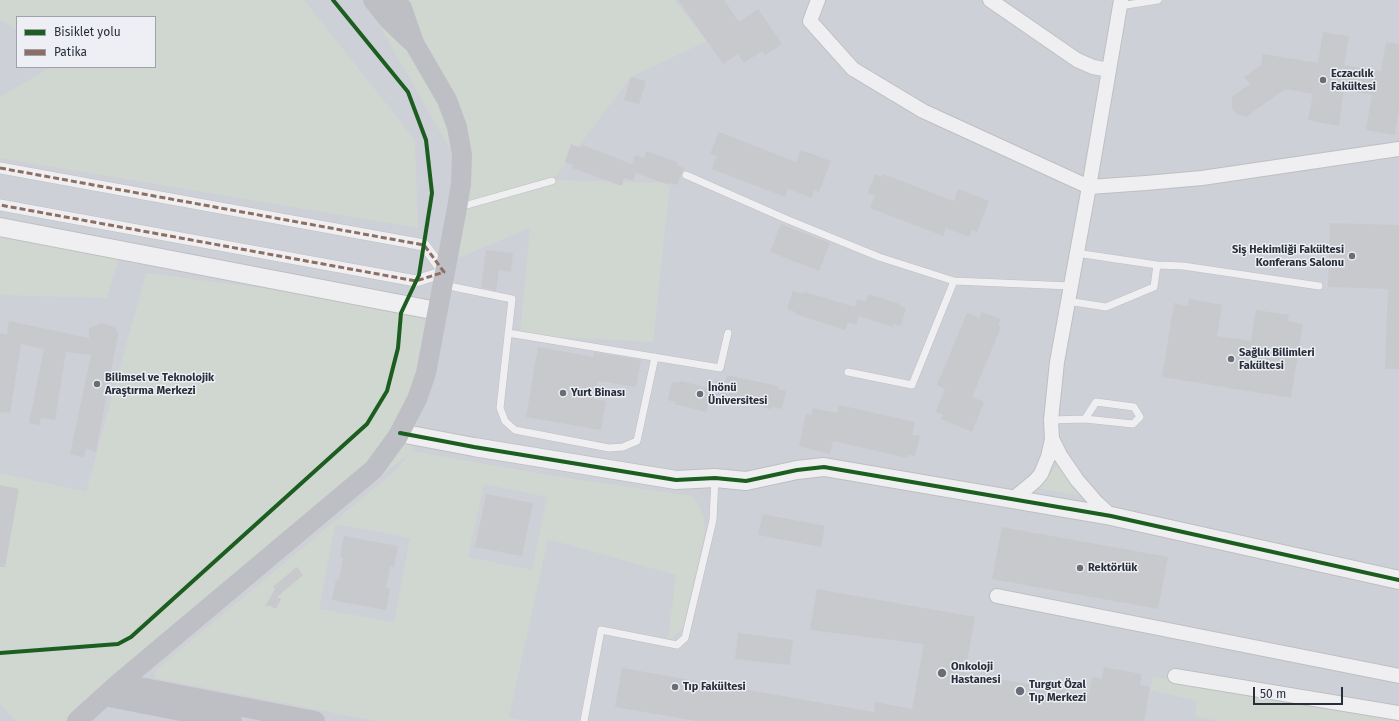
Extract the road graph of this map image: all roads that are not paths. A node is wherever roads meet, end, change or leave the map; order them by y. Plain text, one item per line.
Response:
1 (373, 0) edge
2 (395, 0) edge
3 (818, 0) edge
4 (1158, 0) edge
5 (997, 2) edge
6 (1121, 3) edge
7 (414, 43) junction
8 (1109, 70) junction
9 (1399, 148) edge
10 (0, 168) edge
11 (686, 176) dead end
12 (552, 180) dead end
13 (1089, 187) junction
14 (0, 205) edge
15 (457, 208) junction
16 (0, 227) edge
17 (1076, 253) junction
18 (1157, 265) junction
19 (443, 279) junction
20 (954, 281) junction
21 (1070, 286) junction
22 (1319, 286) dead end
23 (1067, 301) junction
24 (437, 311) junction
25 (508, 333) junction
26 (728, 333) dead end
27 (655, 357) junction
28 (848, 372) dead end
29 (1085, 419) junction
30 (1051, 420) junction
31 (400, 433) junction
32 (1052, 439) junction
33 (715, 478) junction
34 (1012, 500) junction
35 (1111, 516) junction
36 (1391, 578) edge
37 (1399, 587) edge
38 (997, 596) dead end
39 (1175, 676) dead end
40 (1399, 676) edge
41 (119, 683) junction
42 (104, 696) junction
43 (1399, 713) edge
44 (586, 718) edge
45 (77, 721) edge
46 (232, 721) edge
47 (315, 721) edge

1 - 7 main road
2 - 7 main road
3 - 13 street
4 - 6 lane
5 - 8 street
6 - 8 street
7 - 15 main road
8 - 13 street
9 - 13 street
10 - 19 street
11 - 20 lane
12 - 15 lane
13 - 17 street
14 - 19 street
15 - 19 main road
16 - 24 street
17 - 18 lane
17 - 21 street
18 - 22 lane
18 - 23 lane
19 - 24 main road
19 - 25 lane
20 - 21 lane
20 - 28 lane
21 - 23 street
23 - 30 street
24 - 31 main road
25 - 27 lane
25 - 27 lane
26 - 27 lane
29 - 29 lane
29 - 30 lane
30 - 32 street
31 - 33 street
31 - 41 main road
32 - 34 street
32 - 35 street
33 - 34 street
33 - 44 lane
34 - 35 street
35 - 36 street
36 - 37 street
38 - 40 street
39 - 43 street
41 - 42 main road
41 - 47 main road
42 - 45 main road
42 - 46 main road

